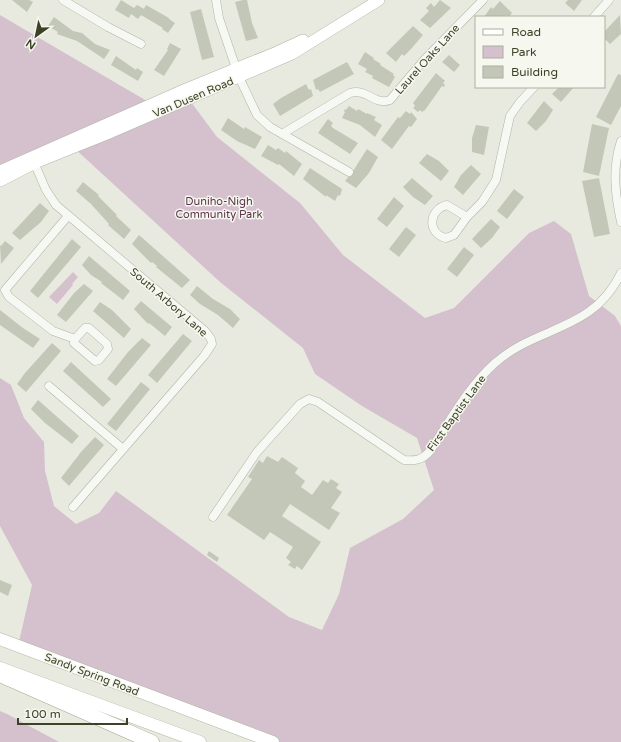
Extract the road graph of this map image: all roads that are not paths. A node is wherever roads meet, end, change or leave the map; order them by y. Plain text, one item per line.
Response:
1 (63, 0) edge
2 (216, 0) edge
3 (371, 0) edge
4 (379, 0) edge
5 (483, 0) edge
6 (609, 0) edge
7 (595, 16) edge
8 (140, 44) dead end
9 (238, 73) junction
10 (533, 88) edge
11 (282, 134) junction
12 (621, 141) edge
13 (33, 160) junction
14 (0, 171) edge
15 (349, 172) dead end
16 (0, 181) edge
17 (68, 216) junction
18 (467, 217) junction
19 (621, 222) edge
20 (621, 273) edge
21 (75, 339) dead end
22 (50, 386) dead end
23 (123, 448) junction
24 (73, 507) dead end
25 (213, 517) dead end
26 (0, 639) edge
27 (0, 668) edge
28 (0, 675) edge
29 (152, 742) edge
30 (200, 742) edge
31 (273, 742) edge

1 - 8 street
2 - 9 street
3 - 9 main road, Van Dusen Road
4 - 9 main road, Van Dusen Road
5 - 11 street, Laurel Oaks Lane
6 - 7 street
9 - 11 street
9 - 13 main road, Van Dusen Road
10 - 18 street
11 - 15 street
12 - 19 street
13 - 14 main road, Van Dusen Road
13 - 16 main road, Van Dusen Road
13 - 17 street, South Arbory Lane
17 - 21 street
17 - 23 street, South Arbory Lane
18 - 18 street
20 - 25 street, First Baptist Lane
22 - 23 street
23 - 24 street, South Arbory Lane
26 - 31 main road, Sandy Spring Road
27 - 30 main road
28 - 29 highway

